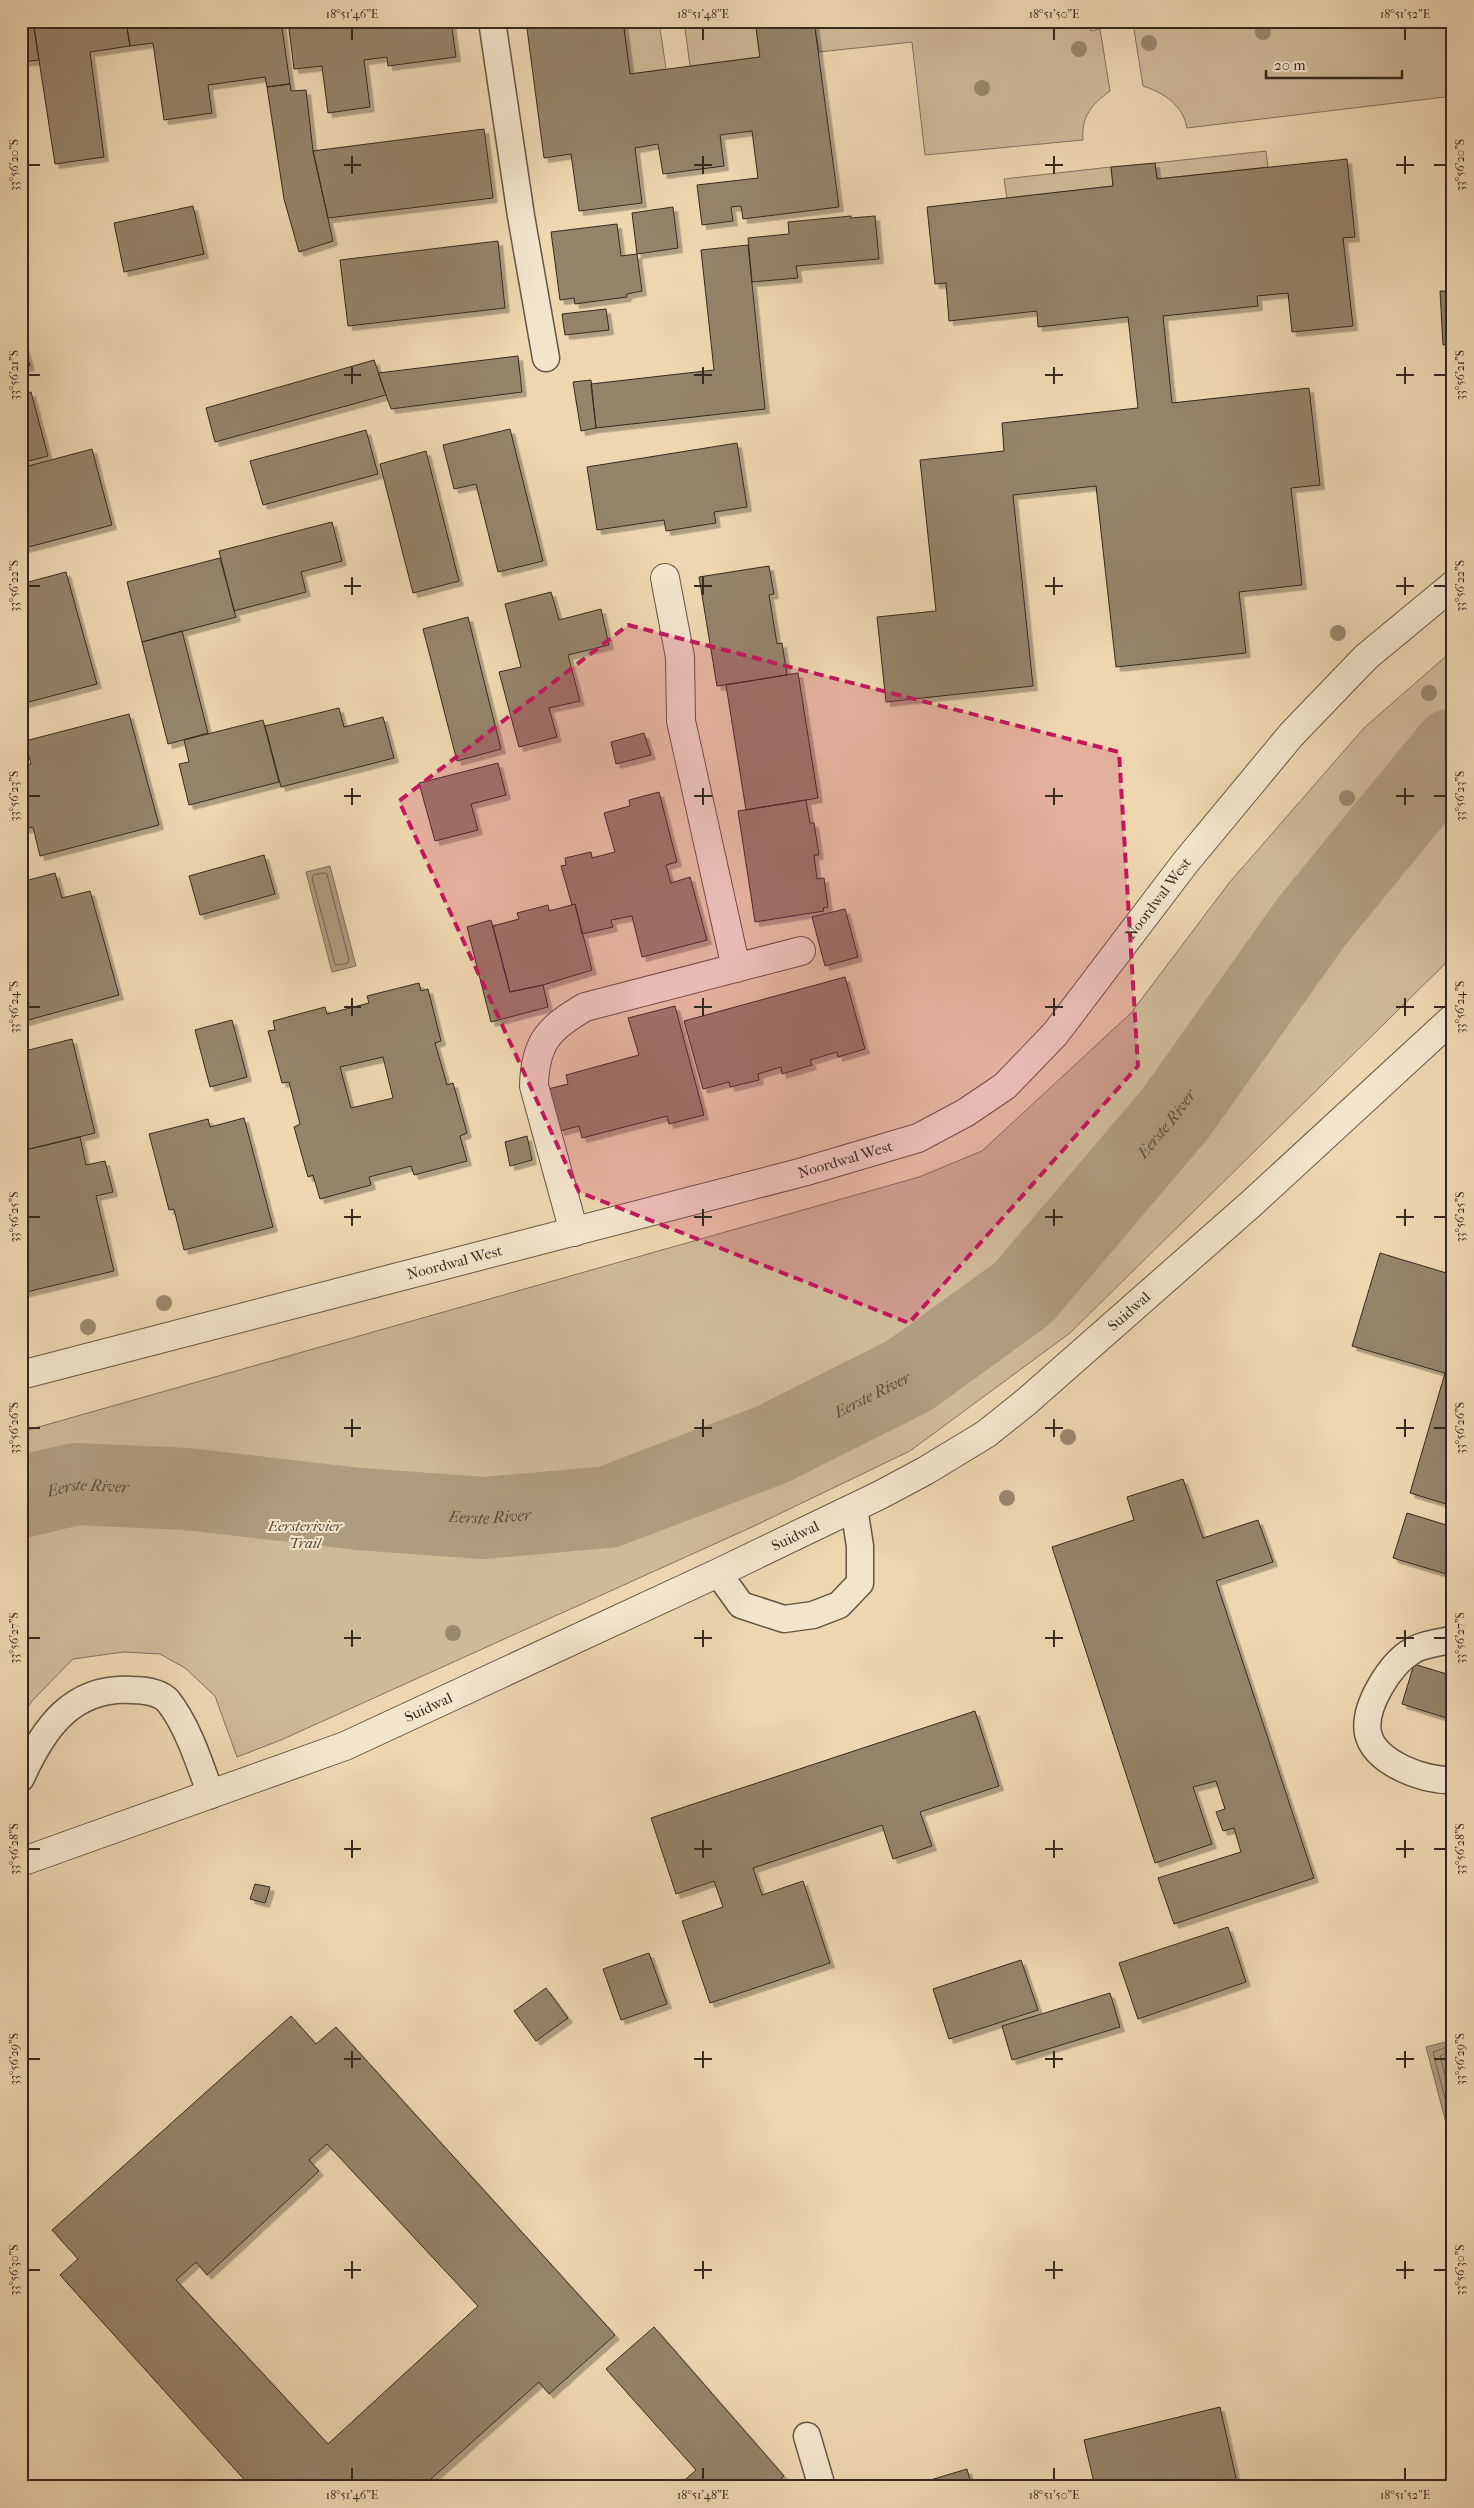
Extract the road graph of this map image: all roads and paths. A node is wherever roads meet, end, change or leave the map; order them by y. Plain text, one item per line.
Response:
1 (492, 21) edge
2 (546, 358) dead end
3 (665, 578) dead end
4 (1453, 584) edge
5 (801, 951) dead end
6 (736, 968) junction
7 (1453, 1018) edge
8 (574, 1232) junction
9 (21, 1376) edge
10 (854, 1508) junction
11 (718, 1573) junction
12 (1453, 1639) edge
13 (21, 1778) edge
14 (1453, 1780) edge
15 (211, 1795) junction
16 (21, 1862) edge
17 (807, 2436) dead end
18 (822, 2487) edge

1 - 2 lane
3 - 6 street
4 - 8 street, Noordwal West
5 - 6 street
6 - 8 street
7 - 10 street, Suidwal
8 - 9 street, Noordwal West
10 - 11 street, Suidwal
10 - 11 lane
11 - 15 street, Suidwal
12 - 14 lane
13 - 15 lane
15 - 16 street, Suidwal
17 - 18 lane

